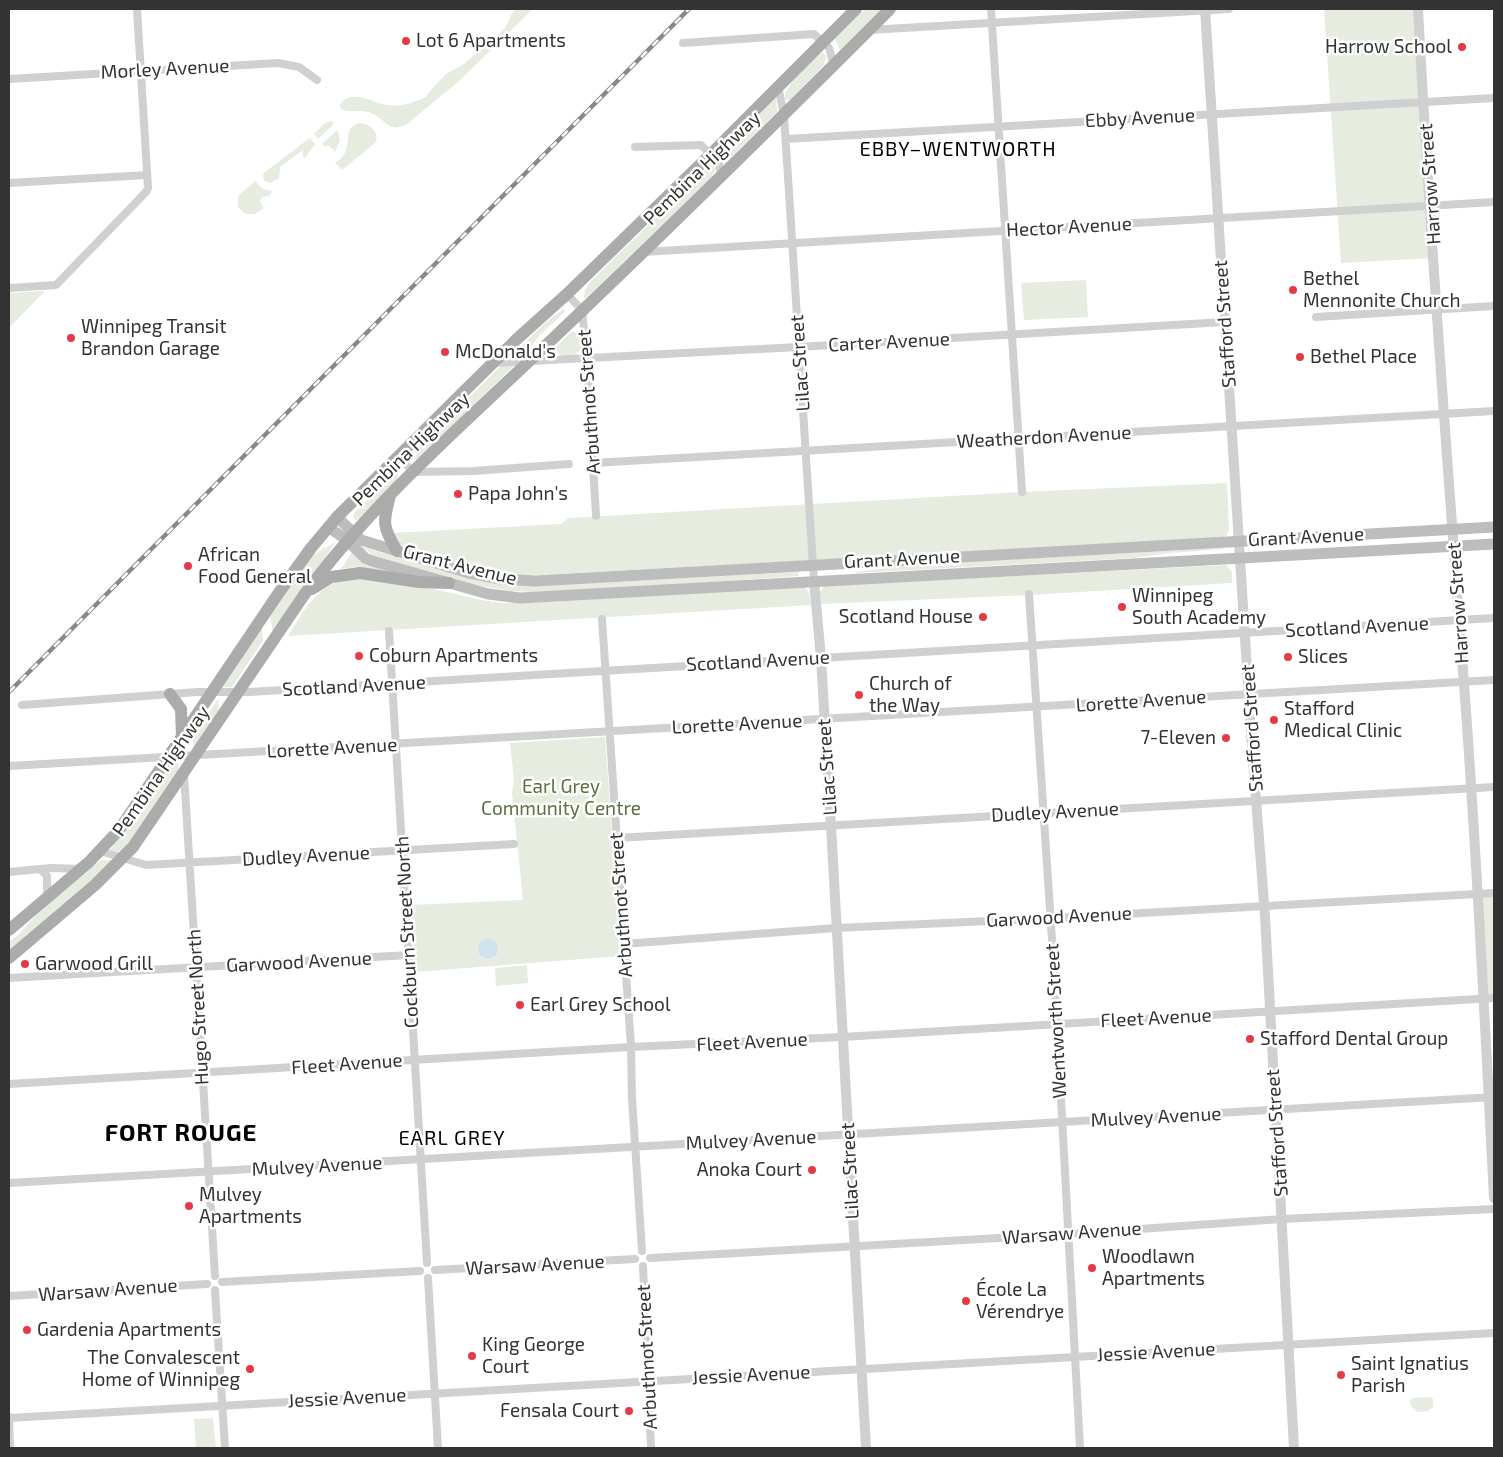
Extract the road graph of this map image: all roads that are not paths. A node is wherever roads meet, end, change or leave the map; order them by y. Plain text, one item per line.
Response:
1 (137, 9) edge
2 (856, 9) edge
3 (890, 9) edge
4 (991, 9) edge
5 (1205, 9) edge
6 (1228, 9) edge
7 (1418, 9) edge
8 (992, 23) junction
9 (869, 30) junction
10 (822, 42) junction
11 (683, 43) dead end
12 (834, 65) junction
13 (141, 70) junction
14 (9, 79) edge
15 (317, 80) dead end
16 (778, 86) junction
17 (1494, 98) edge
18 (1424, 102) junction
19 (1212, 114) junction
20 (784, 115) junction
21 (999, 126) junction
22 (786, 139) junction
23 (635, 147) dead end
24 (711, 154) junction
25 (147, 175) junction
26 (720, 177) junction
27 (9, 183) edge
28 (1494, 202) edge
29 (1431, 205) junction
30 (1218, 219) junction
31 (1004, 230) junction
32 (792, 244) junction
33 (643, 252) junction
34 (9, 288) edge
35 (567, 294) junction
36 (1494, 306) edge
37 (582, 310) junction
38 (1438, 310) junction
39 (1316, 316) dead end
40 (1225, 322) junction
41 (1012, 335) junction
42 (798, 347) junction
43 (587, 359) junction
44 (528, 361) junction
45 (493, 363) junction
46 (1494, 411) edge
47 (1445, 414) junction
48 (1232, 426) junction
49 (1019, 439) junction
50 (806, 451) junction
51 (398, 456) junction
52 (593, 463) junction
53 (569, 464) dead end
54 (413, 472) junction
55 (1022, 492) dead end
56 (390, 495) junction
57 (596, 516) dead end
58 (333, 522) junction
59 (1494, 527) edge
60 (1453, 530) junction
61 (350, 536) junction
62 (1239, 542) junction
63 (1494, 544) edge
64 (1454, 546) junction
65 (397, 551) junction
66 (1240, 558) junction
67 (812, 565) junction
68 (814, 582) junction
69 (449, 583) junction
70 (1029, 594) dead end
71 (304, 595) junction
72 (262, 617) junction
73 (1494, 618) edge
74 (602, 619) dead end
75 (1460, 620) junction
76 (390, 631) dead end
77 (1245, 633) junction
78 (1033, 645) junction
79 (264, 654) junction
80 (821, 658) junction
81 (605, 670) junction
82 (1494, 680) edge
83 (1464, 682) junction
84 (393, 684) junction
85 (212, 692) junction
86 (237, 693) junction
87 (170, 694) junction
88 (1249, 694) junction
89 (22, 705) dead end
90 (1037, 707) junction
91 (824, 720) junction
92 (610, 731) junction
93 (182, 737) junction
94 (396, 745) junction
95 (188, 757) junction
96 (168, 758) junction
97 (9, 766) edge
98 (184, 773) junction
99 (1494, 787) edge
100 (1472, 789) junction
101 (1257, 800) junction
102 (1044, 813) junction
103 (831, 826) junction
104 (617, 838) junction
105 (514, 844) dead end
106 (403, 851) junction
107 (100, 852) junction
108 (123, 858) junction
109 (190, 863) junction
110 (40, 869) junction
111 (81, 869) junction
112 (9, 872) edge
113 (1494, 893) edge
114 (1477, 895) junction
115 (47, 898) junction
116 (1264, 907) junction
117 (1050, 918) junction
118 (836, 928) junction
119 (9, 930) edge
120 (624, 944) junction
121 (409, 956) junction
122 (9, 958) edge
123 (196, 968) junction
124 (9, 978) edge
125 (1483, 998) junction
126 (1494, 998) edge
127 (1270, 1011) junction
128 (1056, 1023) junction
129 (842, 1037) junction
130 (631, 1048) junction
131 (415, 1060) junction
132 (202, 1074) junction
133 (9, 1084) edge
134 (1492, 1097) edge
135 (1275, 1110) junction
136 (1062, 1122) junction
137 (848, 1135) junction
138 (636, 1147) junction
139 (421, 1160) junction
140 (208, 1172) junction
141 (9, 1184) edge
142 (1494, 1198) edge
143 (1494, 1209) edge
144 (1282, 1219) junction
145 (1069, 1234) junction
146 (854, 1245) junction
147 (642, 1251) junction
148 (650, 1258) junction
149 (635, 1259) junction
150 (427, 1263) junction
151 (643, 1266) junction
152 (435, 1270) junction
153 (420, 1271) junction
154 (214, 1276) junction
155 (428, 1278) junction
156 (222, 1282) junction
157 (208, 1284) junction
158 (216, 1290) junction
159 (9, 1296) edge
160 (1494, 1333) edge
161 (1289, 1345) junction
162 (1075, 1357) junction
163 (862, 1369) junction
164 (649, 1381) junction
165 (435, 1393) junction
166 (222, 1406) junction
167 (9, 1417) edge
168 (10, 1448) edge
169 (225, 1448) edge
170 (438, 1448) edge
171 (651, 1448) edge
172 (866, 1448) edge
173 (1080, 1448) edge
174 (1294, 1448) edge

1 - 13 street
2 - 10 main road, Pembina Highway
3 - 9 main road, Pembina Highway
4 - 8 street
5 - 6 street
5 - 8 street
5 - 19 street, Stafford Street
7 - 18 street, Harrow Street
8 - 9 street
8 - 21 street
9 - 12 main road, Pembina Highway
10 - 11 street
10 - 12 street
10 - 16 main road, Pembina Highway
12 - 20 main road, Pembina Highway
13 - 14 street, Morley Avenue
13 - 15 street, Morley Avenue
13 - 25 street
16 - 20 street, Lilac Street
16 - 24 main road, Pembina Highway
17 - 18 street, Ebby Avenue
18 - 19 street, Ebby Avenue
18 - 29 street, Harrow Street
19 - 21 street, Ebby Avenue
19 - 30 street, Stafford Street
20 - 22 street, Lilac Street
20 - 26 main road, Pembina Highway
21 - 22 street, Ebby Avenue
21 - 31 street
22 - 32 street, Lilac Street
23 - 24 street
24 - 26 street
24 - 35 main road, Pembina Highway
25 - 27 street
25 - 34 street
26 - 33 main road, Pembina Highway
28 - 29 street, Hector Avenue
29 - 30 street, Hector Avenue
29 - 38 street, Harrow Street
30 - 31 street, Hector Avenue
30 - 40 street, Stafford Street
31 - 32 street, Hector Avenue
31 - 41 street
32 - 33 street, Hector Avenue
32 - 42 street, Lilac Street
33 - 37 main road, Pembina Highway
35 - 37 street, Arbuthnot Street
35 - 45 main road, Pembina Highway
36 - 38 street
37 - 43 street, Arbuthnot Street
37 - 44 main road, Pembina Highway
38 - 39 street
38 - 47 street, Harrow Street
40 - 41 street, Carter Avenue
40 - 48 street, Stafford Street
41 - 42 street, Carter Avenue
41 - 49 street
42 - 43 street, Carter Avenue
42 - 50 street, Lilac Street
43 - 44 street, Carter Avenue
43 - 52 street, Arbuthnot Street
44 - 45 street, Carter Avenue
44 - 54 main road, Pembina Highway
45 - 51 main road, Pembina Highway
46 - 47 street, Weatherdon Avenue
47 - 48 street, Weatherdon Avenue
47 - 60 street, Harrow Street
48 - 49 street, Weatherdon Avenue
48 - 62 street, Stafford Street
49 - 50 street, Weatherdon Avenue
49 - 55 street
50 - 52 street, Weatherdon Avenue
50 - 67 street, Lilac Street
51 - 54 street
51 - 58 main road, Pembina Highway
52 - 57 street, Arbuthnot Street
53 - 54 street
54 - 56 main road, Pembina Highway
56 - 61 main road, Pembina Highway
56 - 65 main road
58 - 61 main road, Grant Avenue
58 - 72 main road, Pembina Highway
59 - 60 main road, Grant Avenue
60 - 62 main road, Grant Avenue
60 - 64 street, Harrow Street
61 - 65 main road, Grant Avenue
61 - 69 main road, Grant Avenue
61 - 71 main road, Pembina Highway
62 - 66 street, Stafford Street
62 - 67 main road, Grant Avenue
63 - 64 main road, Grant Avenue
64 - 66 main road, Grant Avenue
64 - 75 street, Harrow Street
65 - 67 main road, Grant Avenue
66 - 68 main road, Grant Avenue
66 - 77 street, Stafford Street
67 - 68 street, Lilac Street
68 - 69 main road, Grant Avenue
68 - 80 street, Lilac Street
69 - 71 main road
70 - 78 street, Wentworth Street
71 - 79 main road, Pembina Highway
72 - 79 main road
72 - 85 main road, Pembina Highway
73 - 75 street, Scotland Avenue
74 - 81 street, Arbuthnot Street
75 - 77 street, Scotland Avenue
75 - 83 street, Harrow Street
76 - 84 street, Cockburn Street North
77 - 78 street, Scotland Avenue
77 - 88 street, Stafford Street
78 - 80 street, Scotland Avenue
78 - 90 street, Wentworth Street
79 - 86 main road, Pembina Highway
80 - 81 street, Scotland Avenue
80 - 91 street, Lilac Street
81 - 84 street, Scotland Avenue
81 - 92 street, Arbuthnot Street
82 - 83 street, Lorette Avenue
83 - 88 street, Lorette Avenue
83 - 100 street, Harrow Street
84 - 86 street, Scotland Avenue
84 - 94 street, Cockburn Street North
85 - 86 street, Scotland Avenue
85 - 87 street, Scotland Avenue
85 - 93 main road, Pembina Highway
86 - 95 main road, Pembina Highway
87 - 89 street, Scotland Avenue
87 - 93 main road
88 - 90 street, Lorette Avenue
88 - 101 street, Stafford Street
90 - 91 street, Lorette Avenue
90 - 102 street, Wentworth Street
91 - 92 street, Lorette Avenue
91 - 103 street, Lilac Street
92 - 94 street, Lorette Avenue
92 - 104 street, Arbuthnot Street
93 - 95 street
93 - 96 main road, Pembina Highway
94 - 95 street, Lorette Avenue
94 - 106 street, Cockburn Street North
95 - 96 street, Lorette Avenue
95 - 98 main road, Pembina Highway
96 - 97 street, Lorette Avenue
96 - 107 main road, Pembina Highway
98 - 108 main road, Pembina Highway
98 - 109 street, Hugo Street North
99 - 100 street, Dudley Avenue
100 - 101 street, Dudley Avenue
100 - 114 street, Harrow Street
101 - 102 street, Dudley Avenue
101 - 116 street, Stafford Street
102 - 103 street, Dudley Avenue
102 - 117 street, Wentworth Street
103 - 104 street, Dudley Avenue
103 - 118 street, Lilac Street
104 - 120 street, Arbuthnot Street
105 - 106 street, Dudley Avenue
106 - 109 street, Dudley Avenue
106 - 121 street, Cockburn Street North
107 - 108 street, Dudley Avenue
107 - 111 main road, Pembina Highway
108 - 109 street, Dudley Avenue
108 - 122 main road, Pembina Highway
109 - 123 street, Hugo Street North
110 - 111 street
110 - 112 street
110 - 115 street
111 - 115 main road, Pembina Highway
113 - 114 street, Garwood Avenue
114 - 116 street, Garwood Avenue
114 - 125 street, Harrow Street
115 - 119 main road, Pembina Highway
116 - 117 street, Garwood Avenue
116 - 127 street, Stafford Street
117 - 118 street, Garwood Avenue
117 - 128 street, Wentworth Street
118 - 120 street, Garwood Avenue
118 - 129 street, Lilac Street
120 - 130 street, Arbuthnot Street
121 - 123 street, Garwood Avenue
121 - 131 street, Cockburn Street North
123 - 124 street, Garwood Avenue
123 - 132 street, Hugo Street North
125 - 126 street, Fleet Avenue
125 - 127 street, Fleet Avenue
125 - 134 street, Harrow Street
127 - 128 street, Fleet Avenue
127 - 135 street, Stafford Street
128 - 129 street, Fleet Avenue
128 - 136 street, Wentworth Street
129 - 130 street, Fleet Avenue
129 - 137 street, Lilac Street
130 - 131 street, Fleet Avenue
130 - 138 street, Arbuthnot Street
131 - 132 street, Fleet Avenue
131 - 139 street, Cockburn Street North
132 - 133 street, Fleet Avenue
132 - 140 street, Hugo Street North
134 - 135 street, Mulvey Avenue
134 - 142 street, Harrow Street
135 - 136 street, Mulvey Avenue
135 - 144 street, Stafford Street
136 - 137 street, Mulvey Avenue
136 - 145 street, Wentworth Street
137 - 138 street, Mulvey Avenue
137 - 146 street, Lilac Street
138 - 139 street, Mulvey Avenue
138 - 147 street, Arbuthnot Street
139 - 140 street, Mulvey Avenue
139 - 150 street, Cockburn Street North
140 - 141 street, Mulvey Avenue
140 - 154 street, Hugo Street North
143 - 144 street, Warsaw Avenue
144 - 145 street, Warsaw Avenue
144 - 161 street, Stafford Street
145 - 146 street, Warsaw Avenue
145 - 162 street, Wentworth Street
146 - 148 street, Warsaw Avenue
146 - 163 street, Lilac Street
147 - 148 street
147 - 149 street
148 - 151 street
149 - 151 street
149 - 152 street, Warsaw Avenue
150 - 152 street
150 - 153 street
151 - 164 street, Arbuthnot Street
152 - 155 street
153 - 155 street
153 - 156 street
154 - 156 street
154 - 157 street
155 - 165 street
156 - 158 street
157 - 158 street
157 - 159 street, Warsaw Avenue
158 - 166 street
160 - 161 street, Jessie Avenue
161 - 162 street, Jessie Avenue
161 - 174 street, Stafford Street
162 - 163 street, Jessie Avenue
162 - 173 street, Wentworth Street
163 - 164 street, Jessie Avenue
163 - 172 street, Lilac Street
164 - 165 street, Jessie Avenue
164 - 171 street, Arbuthnot Street
165 - 166 street, Jessie Avenue
165 - 170 street
166 - 167 street, Jessie Avenue
166 - 169 street
167 - 168 street

